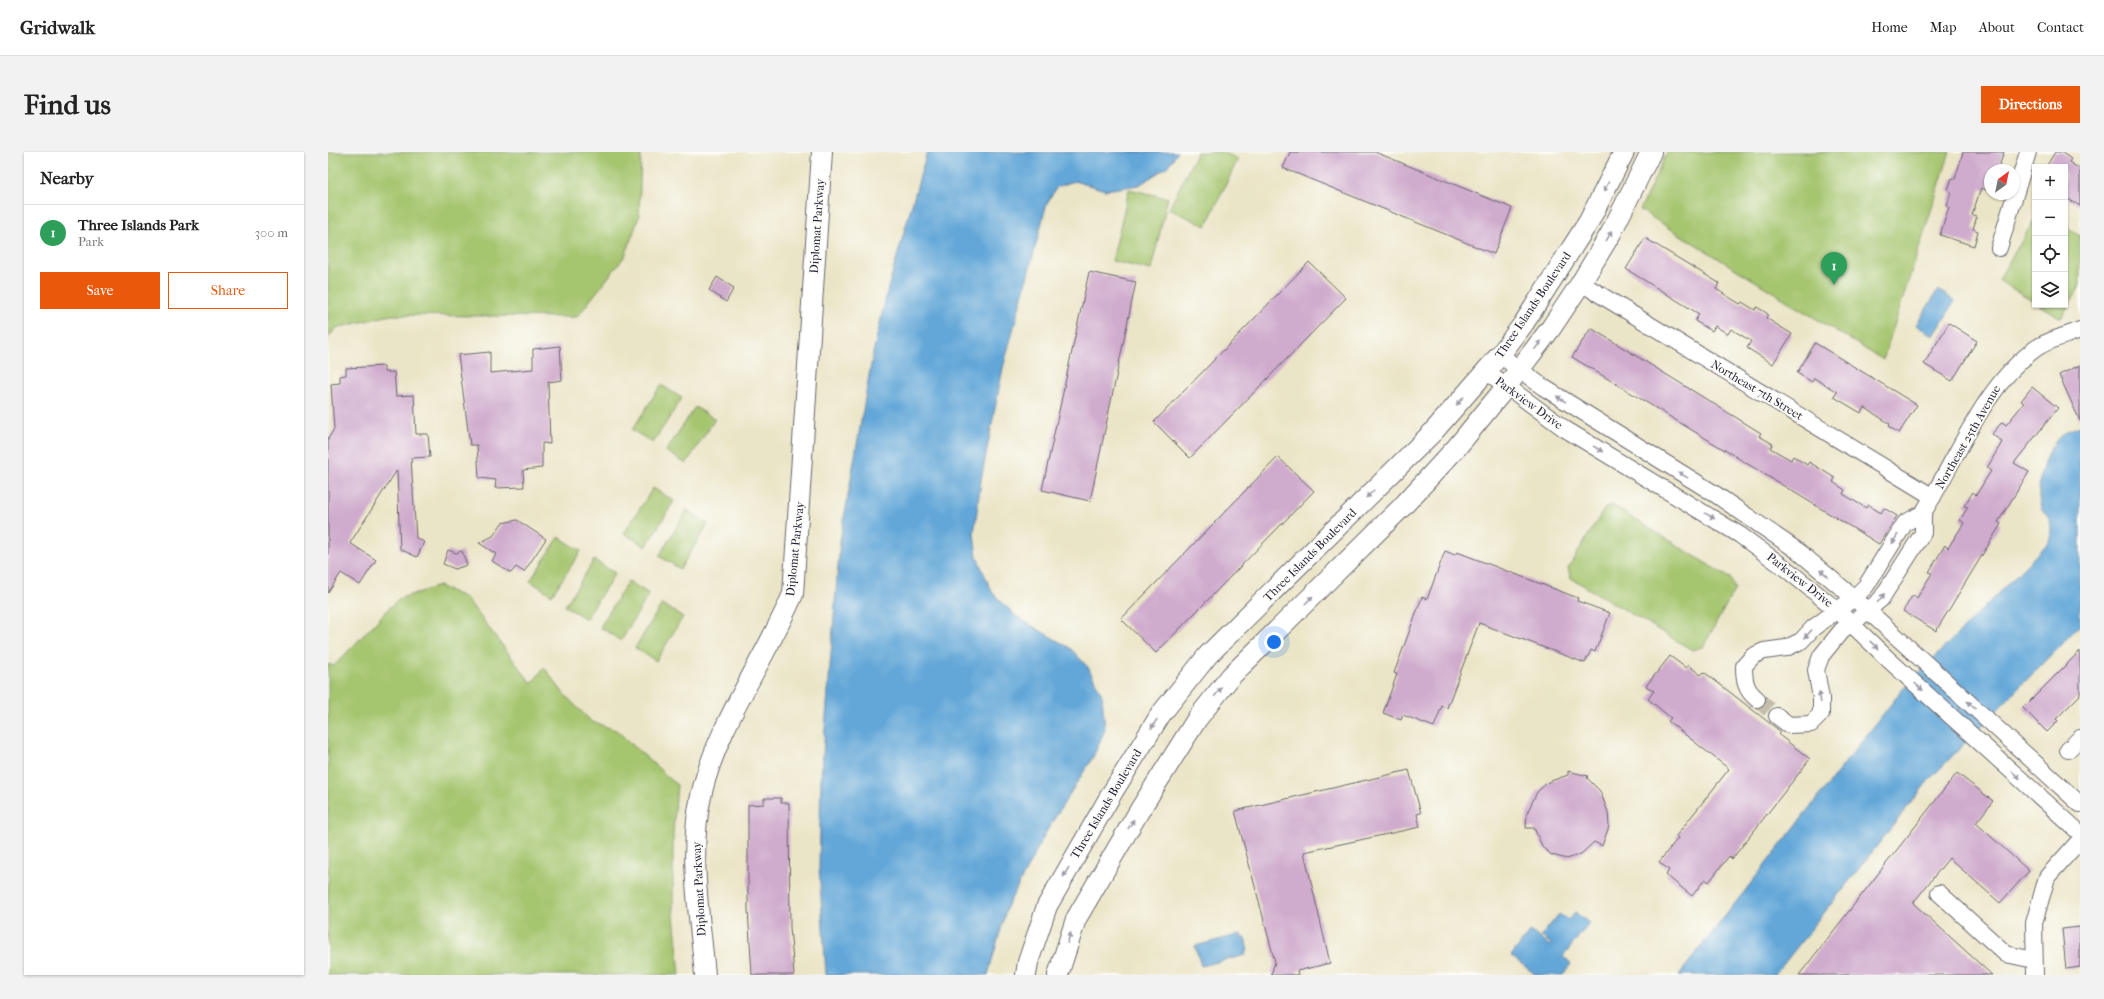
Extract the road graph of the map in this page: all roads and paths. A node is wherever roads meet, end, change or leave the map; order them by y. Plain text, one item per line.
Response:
1 (822, 152) edge
2 (1624, 152) edge
3 (1651, 152) edge
4 (2028, 152) edge
5 (1999, 248) dead end
6 (1581, 283) junction
7 (2080, 330) edge
8 (1500, 355) junction
9 (1520, 370) junction
10 (1486, 371) junction
11 (1506, 387) junction
12 (1933, 497) junction
13 (1923, 513) junction
14 (1798, 551) junction
15 (1785, 568) junction
16 (1854, 598) junction
17 (1838, 610) junction
18 (1868, 611) junction
19 (1852, 624) junction
20 (1176, 692) junction
21 (1757, 699) tunnel mouth
22 (1203, 711) junction
23 (1777, 716) tunnel mouth
24 (2080, 738) edge
25 (2068, 750) dead end
26 (1128, 768) junction
27 (1155, 785) junction
28 (2080, 804) edge
29 (2080, 833) edge
30 (2080, 840) edge
31 (1939, 893) dead end
32 (2034, 967) edge
33 (705, 975) edge
34 (1026, 975) edge
35 (1058, 975) edge

1 - 33 street, Diplomat Parkway
2 -> 8 street, Three Islands Boulevard
6 -> 3 street
4 - 5 street
9 -> 6 street
6 - 12 street, Northeast 7th Street
7 - 12 street, Northeast 25th Avenue
8 - 9 street, Parkview Drive
8 - 10 street, Three Islands Boulevard
9 - 11 street
14 -> 9 street, Parkview Drive
10 - 11 street, Parkview Drive
10 -> 20 street, Three Islands Boulevard
11 -> 15 street, Parkview Drive
22 -> 11 street
12 - 13 street, Northeast 25th Avenue
13 -> 16 street, Northeast 25th Avenue
18 -> 13 street
14 - 15 street
16 -> 14 street, Parkview Drive
15 - 17 street, Parkview Drive
16 - 17 street, Northeast 25th Avenue
16 - 18 street, Parkview Drive
17 - 19 street, Parkview Drive
17 -> 21 street, Northeast 25th Avenue
18 - 19 street
28 -> 18 street, Parkview Drive
23 -> 19 street
19 -> 29 street, Parkview Drive
20 - 22 street
20 -> 26 street, Three Islands Boulevard
22 - 27 street
24 - 25 street
26 - 27 street
26 -> 34 street, Three Islands Boulevard
35 -> 27 street
30 - 32 street
31 - 32 street

